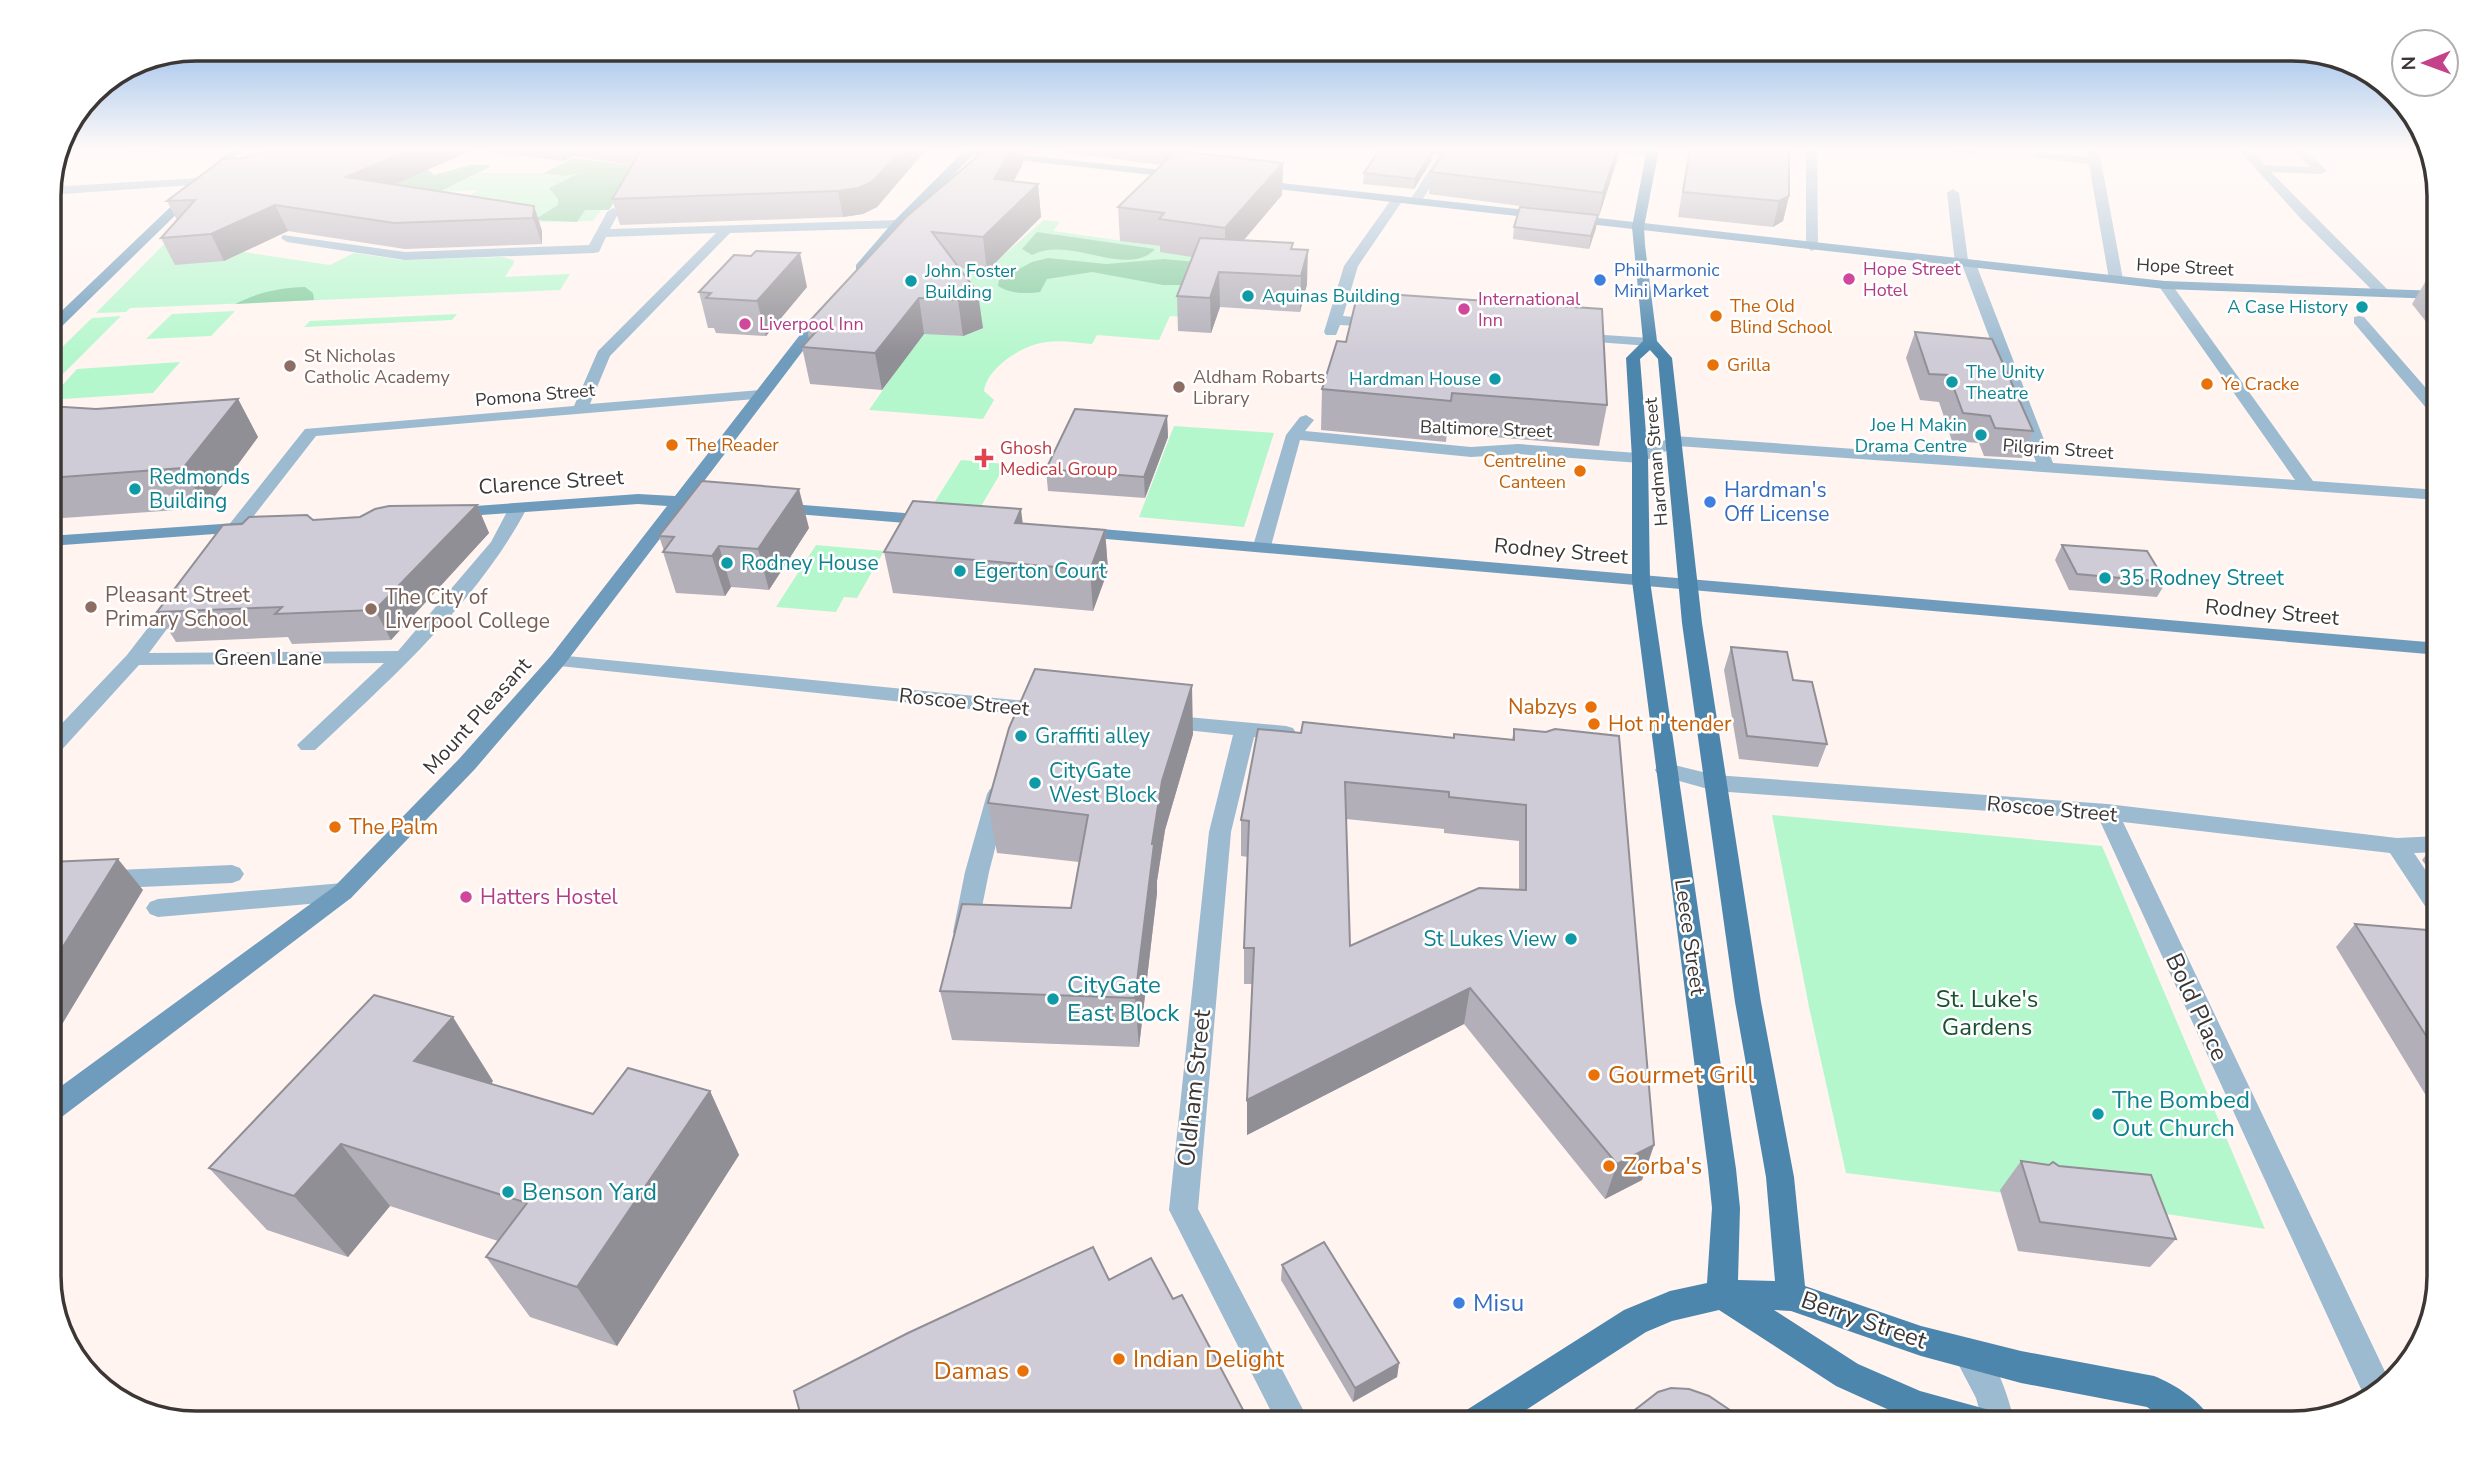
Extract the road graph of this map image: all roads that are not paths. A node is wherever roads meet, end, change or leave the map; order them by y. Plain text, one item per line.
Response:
1 (165, 218) edge
2 (609, 218) edge
3 (904, 218) edge
4 (1385, 218) edge
5 (1555, 218) edge
6 (1640, 218) edge
7 (1812, 218) edge
8 (1958, 218) edge
9 (2105, 218) edge
10 (2307, 218) edge
11 (898, 224) junction
12 (1638, 227) junction
13 (727, 228) junction
14 (602, 233) junction
15 (287, 238) edge
16 (1812, 247) junction
17 (1966, 263) junction
18 (851, 279) edge
19 (2116, 279) junction
20 (2165, 285) junction
21 (2383, 293) junction
22 (2426, 295) edge
23 (836, 297) edge
24 (62, 318) edge
25 (2358, 320) dead end
26 (1390, 324) edge
27 (1554, 336) edge
28 (1650, 342) junction
29 (761, 395) junction
30 (2426, 398) edge
31 (580, 410) junction
32 (1306, 419) dead end
33 (1294, 435) junction
34 (1674, 440) junction
35 (1640, 458) junction
36 (2047, 468) junction
37 (2309, 486) junction
38 (2426, 494) edge
39 (678, 500) junction
40 (734, 505) edge
41 (755, 506) edge
42 (518, 508) junction
43 (438, 513) edge
44 (950, 522) edge
45 (262, 526) edge
46 (236, 528) junction
47 (1055, 530) edge
48 (62, 540) edge
49 (1262, 546) junction
50 (210, 561) edge
51 (1641, 581) junction
52 (193, 582) edge
53 (1687, 585) junction
54 (2426, 648) edge
55 (403, 657) junction
56 (134, 659) junction
57 (557, 661) junction
58 (1032, 709) junction
59 (1071, 712) edge
60 (1148, 720) edge
61 (1245, 730) junction
62 (1022, 731) edge
63 (62, 736) edge
64 (1312, 736) edge
65 (309, 745) dead end
66 (1666, 770) junction
67 (1003, 776) edge
68 (1715, 783) junction
69 (2107, 812) junction
70 (2427, 845) edge
71 (2396, 846) junction
72 (232, 874) dead end
73 (62, 881) edge
74 (2427, 891) edge
75 (344, 892) junction
76 (158, 908) dead end
77 (964, 938) edge
78 (62, 1101) edge
79 (1722, 1295) junction
80 (1791, 1296) junction
81 (1969, 1354) junction
82 (2374, 1383) edge
83 (1288, 1411) edge
84 (1496, 1411) edge
85 (1934, 1411) edge
86 (1996, 1411) edge
87 (2180, 1411) edge

1 - 24 street
2 - 14 street
3 - 11 street
4 - 26 street
5 - 12 street, Hope Street
6 - 12 main road, Hardman Street
7 - 16 street
8 - 17 street
9 - 19 street
10 - 21 street
11 - 13 street
11 - 18 street
12 - 16 street, Hope Street
12 - 28 main road, Hardman Street
13 - 14 street
13 - 31 street
14 - 15 street
16 - 17 street, Hope Street
17 - 19 street, Hope Street
17 - 36 street
19 - 20 street, Hope Street
20 - 21 street, Hope Street
20 - 37 street
21 - 22 street, Hope Street
23 - 29 street, Mount Pleasant
25 - 30 street
27 - 28 street
28 - 34 main road, Hardman Street
28 - 35 main road, Hardman Street
29 - 31 street, Pomona Street
29 - 39 street, Mount Pleasant
31 - 46 street, Pomona Street
32 - 33 street
33 - 35 street, Baltimore Street
33 - 49 street
34 - 35 street
34 - 36 street, Pilgrim Street
34 - 53 main road, Hardman Street
35 - 51 main road, Hardman Street
36 - 37 street, Pilgrim Street
37 - 38 street, Pilgrim Street
39 - 40 street
39 - 42 street, Clarence Street
39 - 57 street, Mount Pleasant
41 - 44 street
42 - 43 street, Clarence Street
42 - 55 street
45 - 46 street
46 - 48 street
46 - 50 street
47 - 49 street, Rodney Street
49 - 51 street, Rodney Street
51 - 53 street, Rodney Street
51 - 66 main road, Leece Street
52 - 56 street
53 - 54 street, Rodney Street
53 - 68 main road
55 - 56 street, Green Lane
55 - 65 street
56 - 63 street
57 - 58 street, Roscoe Street
57 - 75 street, Mount Pleasant
58 - 59 street, Roscoe Street
58 - 62 street
60 - 61 street
61 - 64 street
61 - 83 street, Oldham Street
66 - 68 street, Roscoe Street
66 - 79 main road, Leece Street
67 - 77 street
68 - 69 street, Roscoe Street
68 - 80 main road
69 - 71 street, Roscoe Street
69 - 82 street, Bold Place
70 - 71 street, Roscoe Street
71 - 74 street
72 - 73 street
75 - 76 street
75 - 78 street, Mount Pleasant
79 - 80 main road, Berry Street
79 - 84 main road
79 - 85 main road, Berry Street
80 - 81 main road, Berry Street
81 - 86 street
81 - 87 main road, Berry Street

